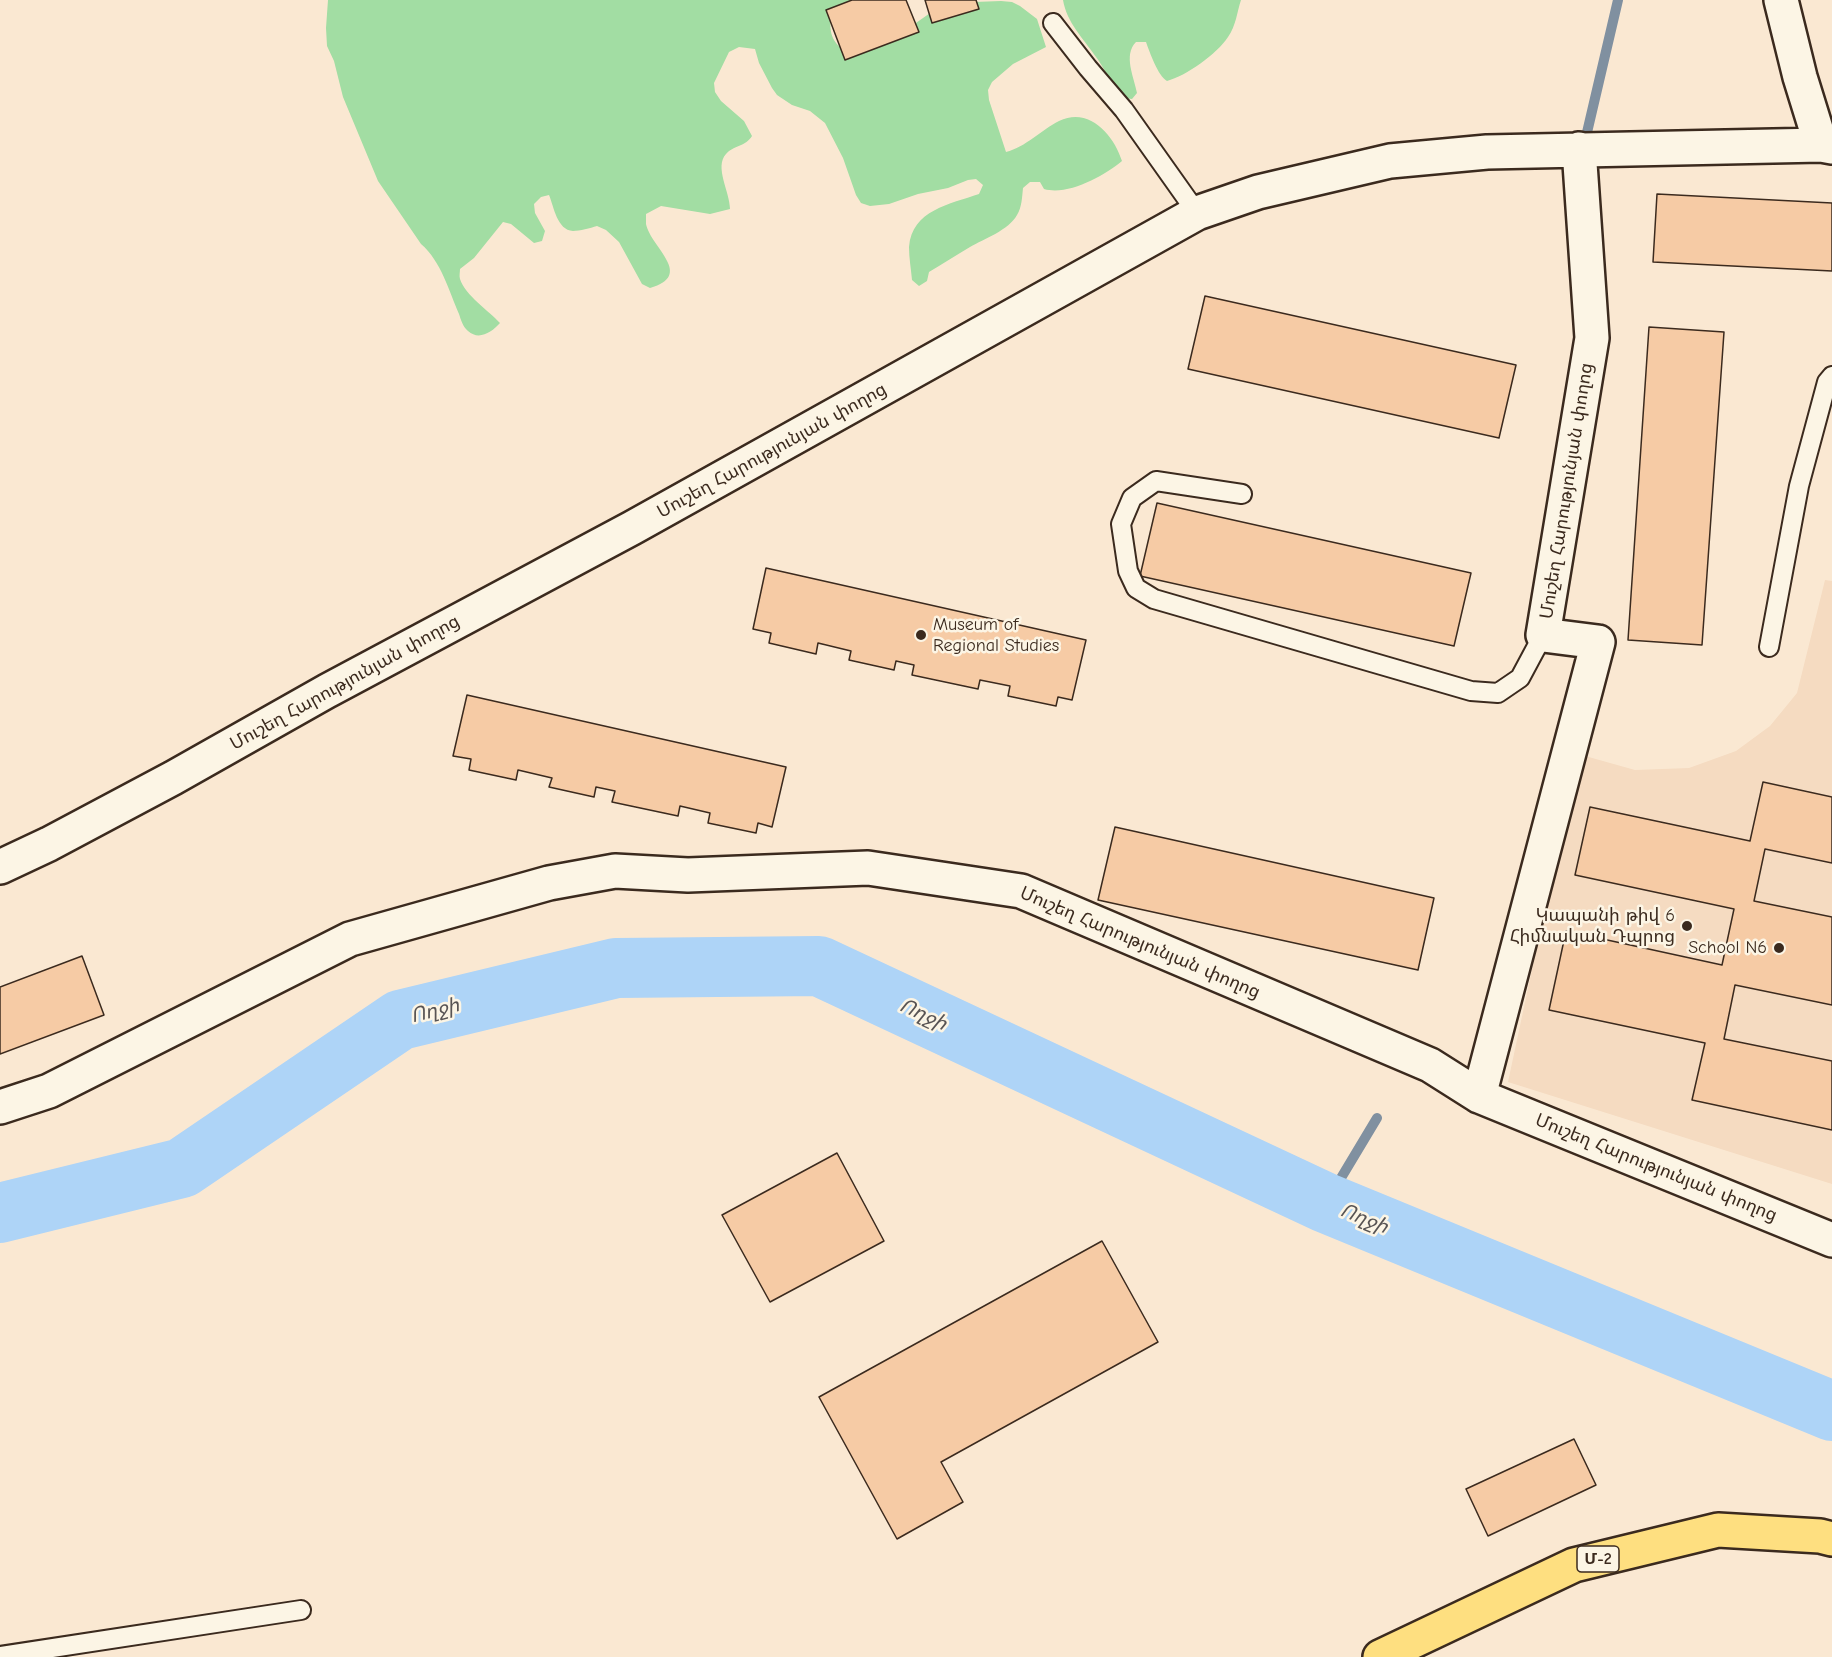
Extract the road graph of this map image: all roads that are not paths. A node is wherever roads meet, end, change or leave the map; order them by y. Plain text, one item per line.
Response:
1 (1781, 0) edge
2 (1053, 23) dead end
3 (1826, 146) edge
4 (1579, 149) junction
5 (1197, 213) junction
6 (1832, 376) edge
7 (1242, 494) dead end
8 (1543, 635) junction
9 (1769, 647) dead end
10 (0, 867) edge
11 (1479, 1096) junction
12 (0, 1107) edge
13 (1832, 1240) edge
14 (1832, 1539) edge
15 (301, 1610) dead end
16 (0, 1656) edge
17 (1380, 1657) edge

1 - 3 street
2 - 5 lane
3 - 4 street, Մուշեղ Հարությունյան փողոց
4 - 5 street, Մուշեղ Հարությունյան փողոց
4 - 8 street, Մուշեղ Հարությունյան փողոց
5 - 10 street, Մուշեղ Հարությունյան փողոց
6 - 9 lane
7 - 8 lane
8 - 11 street, Մուշեղ Հարությունյան փողոց
11 - 12 street, Մուշեղ Հարությունյան փողոց
11 - 13 street, Մուշեղ Հարությունյան փողոց
14 - 17 highway, Մ-2
15 - 16 lane

